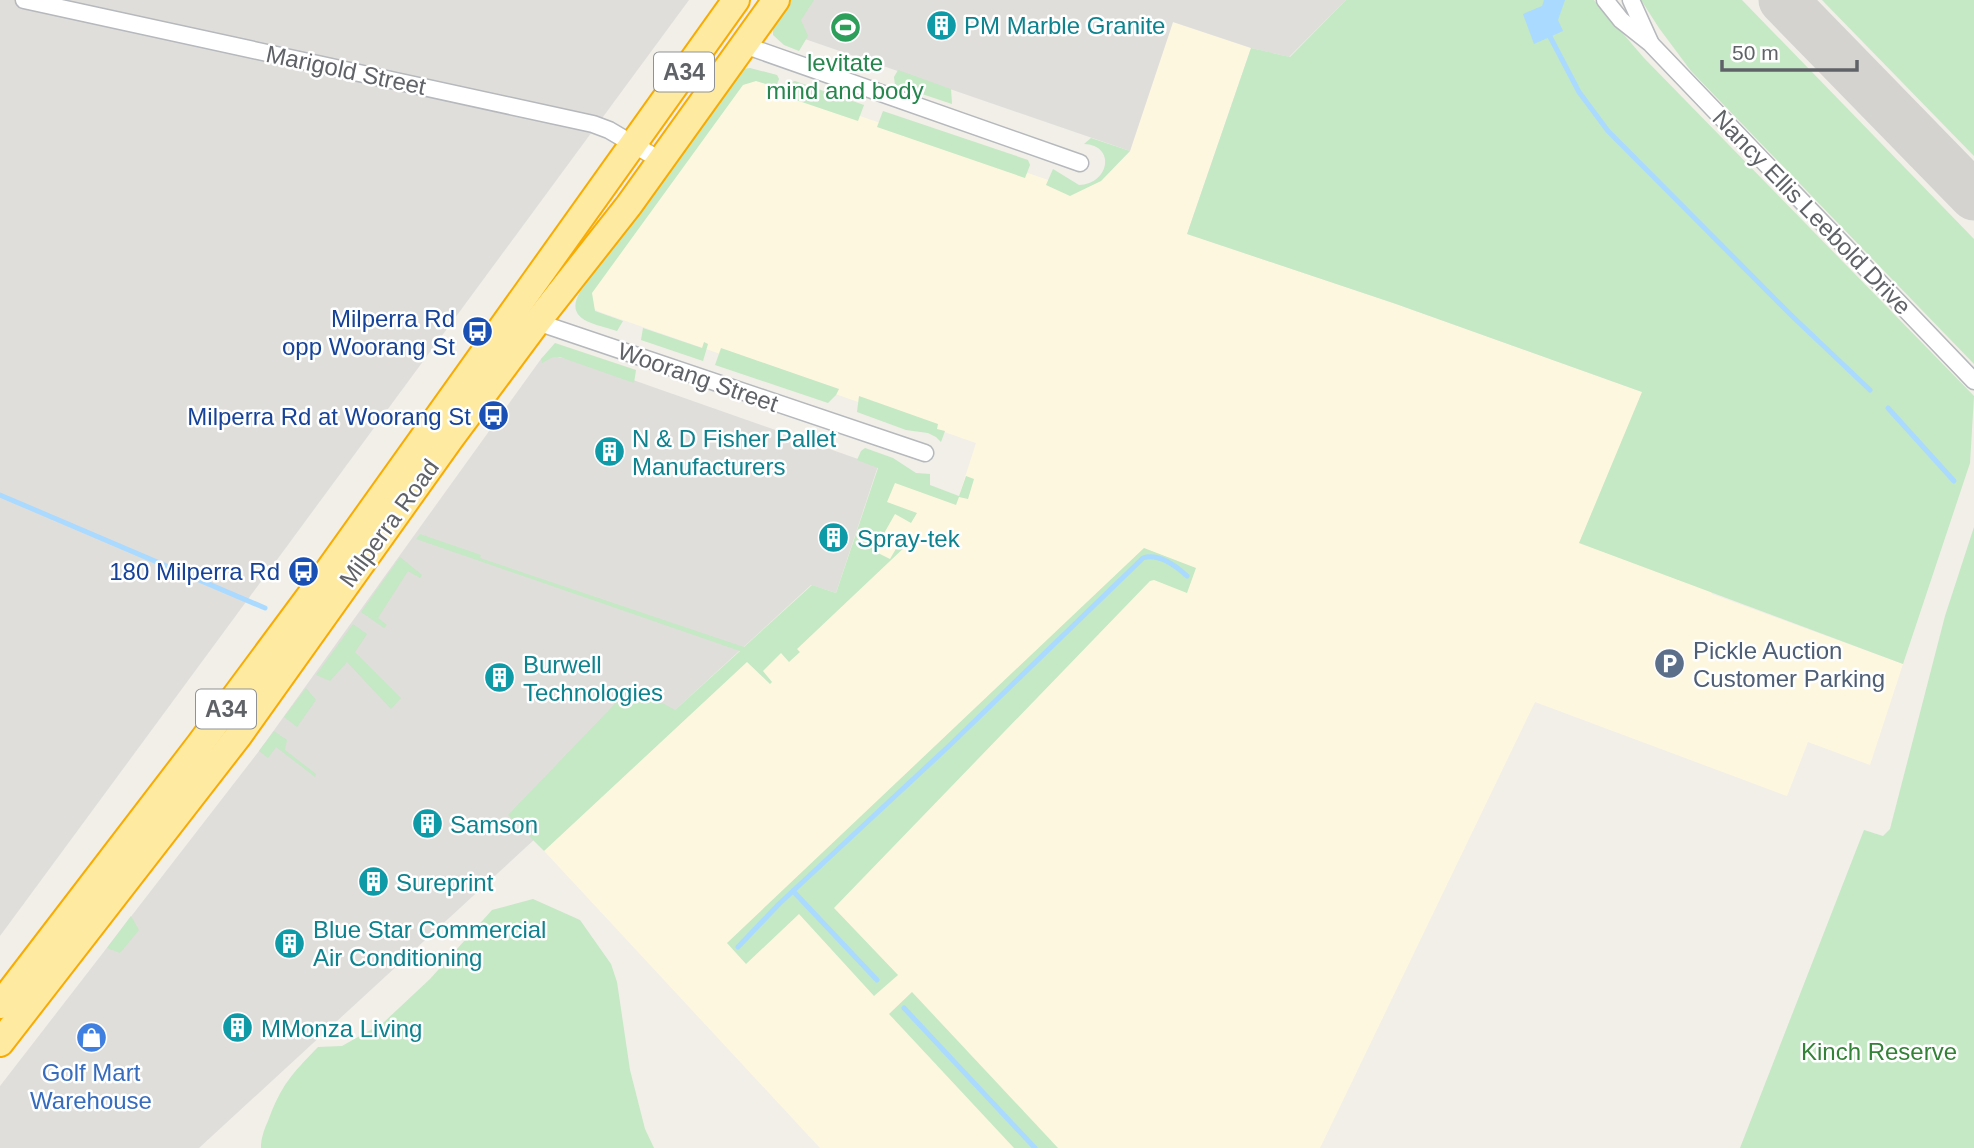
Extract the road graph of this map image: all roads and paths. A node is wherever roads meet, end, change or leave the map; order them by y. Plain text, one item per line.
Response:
1 (24, 0) edge
2 (736, 0) edge
3 (776, 0) edge
4 (1605, 0) edge
5 (1631, 0) edge
6 (1650, 43) junction
7 (744, 45) junction
8 (632, 143) junction
9 (660, 160) junction
10 (1080, 163) dead end
11 (512, 313) junction
12 (537, 322) junction
13 (1974, 381) edge
14 (925, 453) dead end
15 (0, 1005) edge
16 (0, 1043) edge

1 - 8 street, Marigold Street
2 - 8 highway, Milperra Road / A34
3 - 7 highway, Milperra Road / A34
4 - 6 street, Nancy Ellis Leebold Drive
5 - 6 street, Nancy Ellis Leebold Drive
6 - 13 street, Nancy Ellis Leebold Drive
7 - 9 highway, Milperra Road / A34
7 - 10 street
8 - 9 street, Marigold Street
8 - 11 highway, Milperra Road / A34
9 - 12 highway, Milperra Road / A34
11 - 12 street, Woorang Street
11 - 15 highway, Milperra Road / A34
12 - 14 street, Woorang Street
12 - 16 highway, Milperra Road / A34

